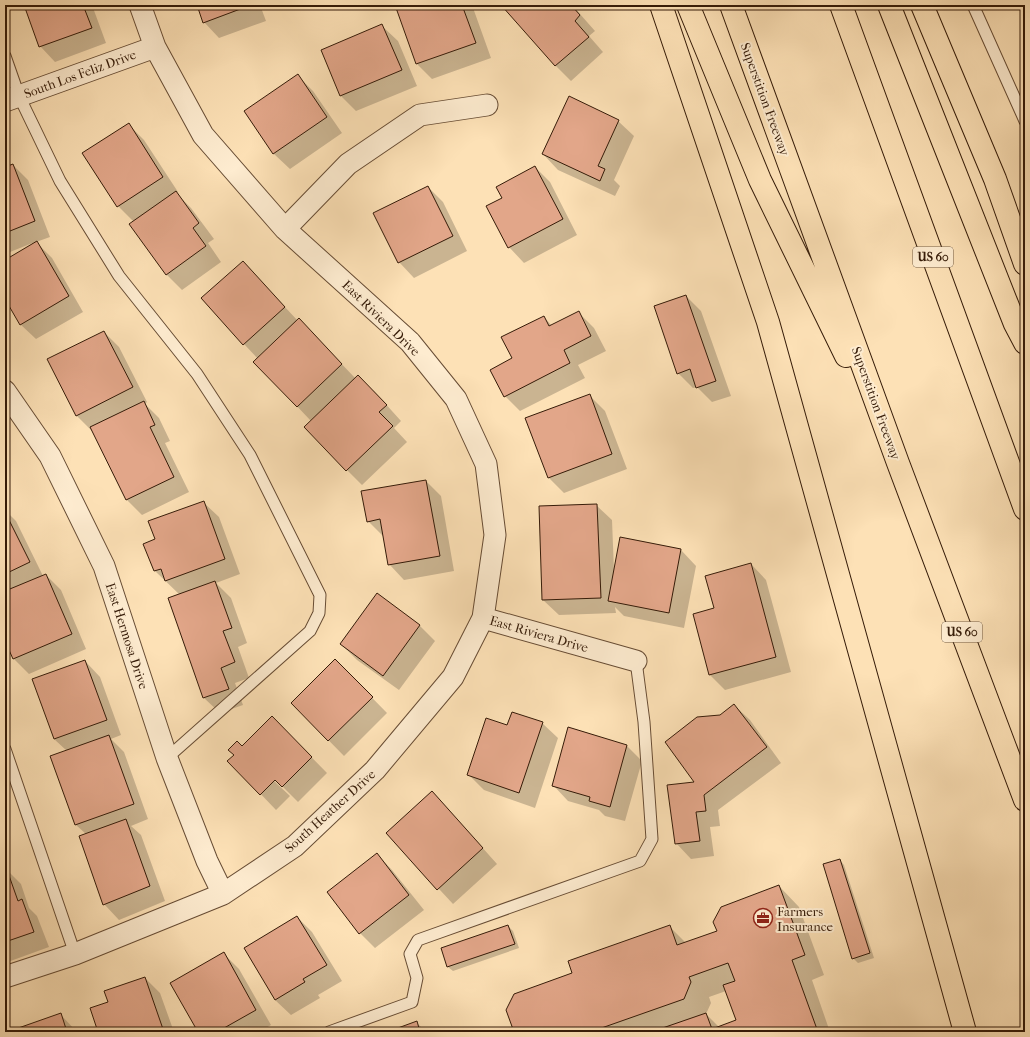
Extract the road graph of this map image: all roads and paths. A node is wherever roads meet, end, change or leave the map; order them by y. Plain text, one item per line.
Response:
1 (140, 5) edge
2 (662, 5) edge
3 (688, 5) edge
4 (731, 5) edge
5 (841, 5) edge
6 (889, 5) edge
7 (922, 5) edge
8 (973, 5) edge
9 (155, 47) junction
10 (5, 56) edge
11 (12, 98) edge
12 (487, 105) dead end
13 (1025, 121) edge
14 (285, 229) junction
15 (1025, 264) edge
16 (1025, 343) edge
17 (5, 391) edge
18 (898, 463) junction
19 (1025, 509) edge
20 (483, 618) junction
21 (636, 661) joint
22 (5, 749) edge
23 (167, 758) junction
24 (1025, 800) edge
25 (223, 894) junction
26 (75, 954) junction
27 (5, 977) edge
28 (329, 1032) edge
29 (965, 1032) edge

1 - 9 street, East Riviera Drive
2 - 29 highway
3 - 18 highway
4 - 18 highway, Superstition Freeway / US 60
5 - 19 highway, US 60
6 - 16 highway
7 - 15 highway
8 - 13 lane
9 - 11 street, South Los Feliz Drive
9 - 14 street, East Riviera Drive
10 - 11 lane
11 - 23 lane
12 - 14 street
14 - 20 street, East Riviera Drive
17 - 23 street, East Hermosa Drive
18 - 24 highway, Superstition Freeway / US 60
20 - 21 street, East Riviera Drive
20 - 25 street, South Heather Drive
21 - 28 lane
22 - 26 lane
23 - 25 street, East Hermosa Drive
25 - 26 street, South Heather Drive
26 - 27 street, South Heather Drive

